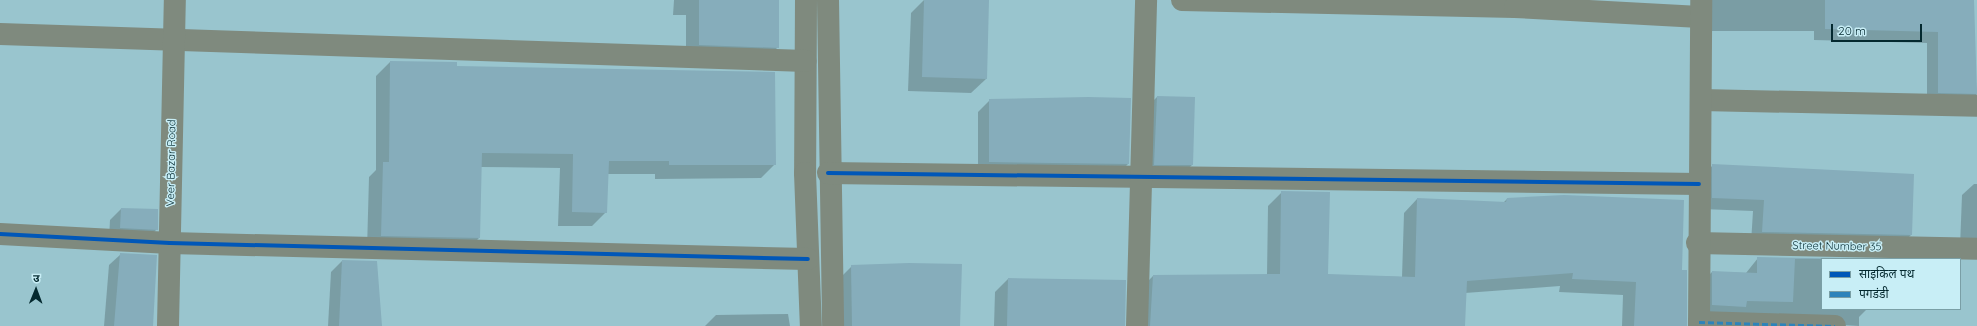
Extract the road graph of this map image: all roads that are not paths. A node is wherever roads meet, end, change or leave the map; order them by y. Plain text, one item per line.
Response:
1 (176, 0) edge
2 (806, 0) edge
3 (828, 0) edge
4 (1146, 0) edge
5 (1182, 0) edge
6 (1701, 8) edge
7 (0, 34) edge
8 (174, 40) junction
9 (806, 61) junction
10 (1701, 100) junction
11 (1977, 106) edge
12 (828, 173) junction
13 (1139, 178) junction
14 (1699, 184) junction
15 (0, 234) edge
16 (170, 243) junction
17 (1697, 243) junction
18 (1977, 249) edge
19 (808, 258) junction
20 (1699, 324) edge
21 (168, 326) edge
22 (811, 326) edge
23 (833, 326) edge
24 (1137, 326) edge
25 (1836, 326) edge

1 - 8 street, Veer Bazar Road
2 - 9 street
3 - 12 street
4 - 13 street
5 - 6 street
6 - 10 street
7 - 8 street
8 - 9 street
8 - 16 street, Veer Bazar Road
9 - 19 street
10 - 11 street
10 - 14 street
12 - 13 street
12 - 23 street
13 - 14 street
13 - 24 street
14 - 17 street
15 - 16 street
16 - 19 street
16 - 21 street, Veer Bazar Road
17 - 18 street, Street Number 35
17 - 20 street
19 - 22 street
20 - 25 street

